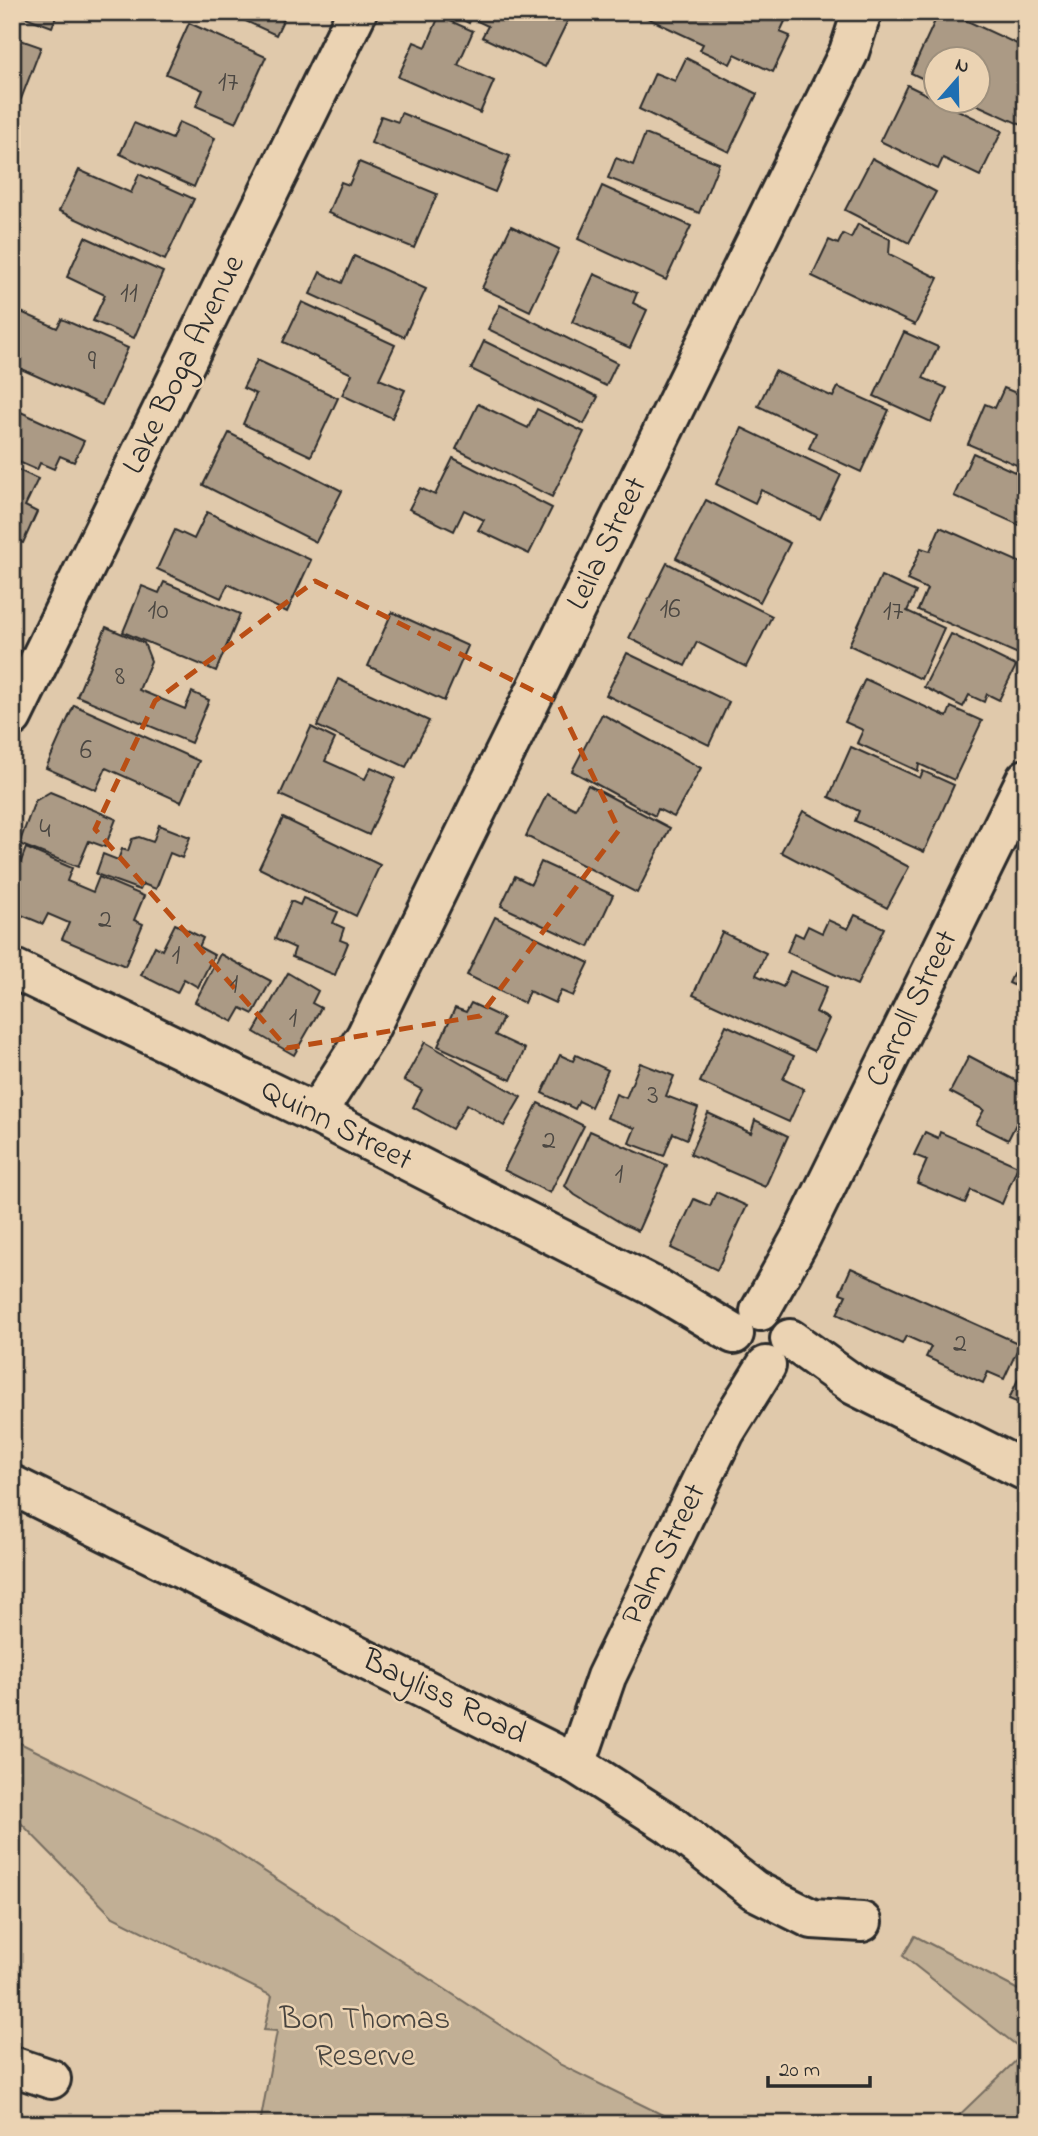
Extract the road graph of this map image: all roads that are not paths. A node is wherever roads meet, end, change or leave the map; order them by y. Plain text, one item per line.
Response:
1 (357, 12) edge
2 (862, 12) edge
3 (876, 12) edge
4 (849, 52) junction
5 (12, 717) edge
6 (1026, 779) edge
7 (12, 968) edge
8 (326, 1120) junction
9 (763, 1338) junction
10 (1026, 1471) edge
11 (12, 1485) edge
12 (564, 1758) junction
13 (862, 1922) dead end
14 (12, 2066) edge
15 (51, 2079) dead end

1 - 5 street, Lake Boga Avenue
2 - 4 street, Leila Street
3 - 4 street, Leila Street
4 - 8 street, Leila Street
6 - 9 street, Carroll Street
7 - 8 street, Quinn Street
8 - 9 street, Quinn Street
9 - 10 street, Quinn Street
9 - 12 street, Palm Street
11 - 12 street, Bayliss Road
12 - 13 street, Bayliss Road
14 - 15 street

